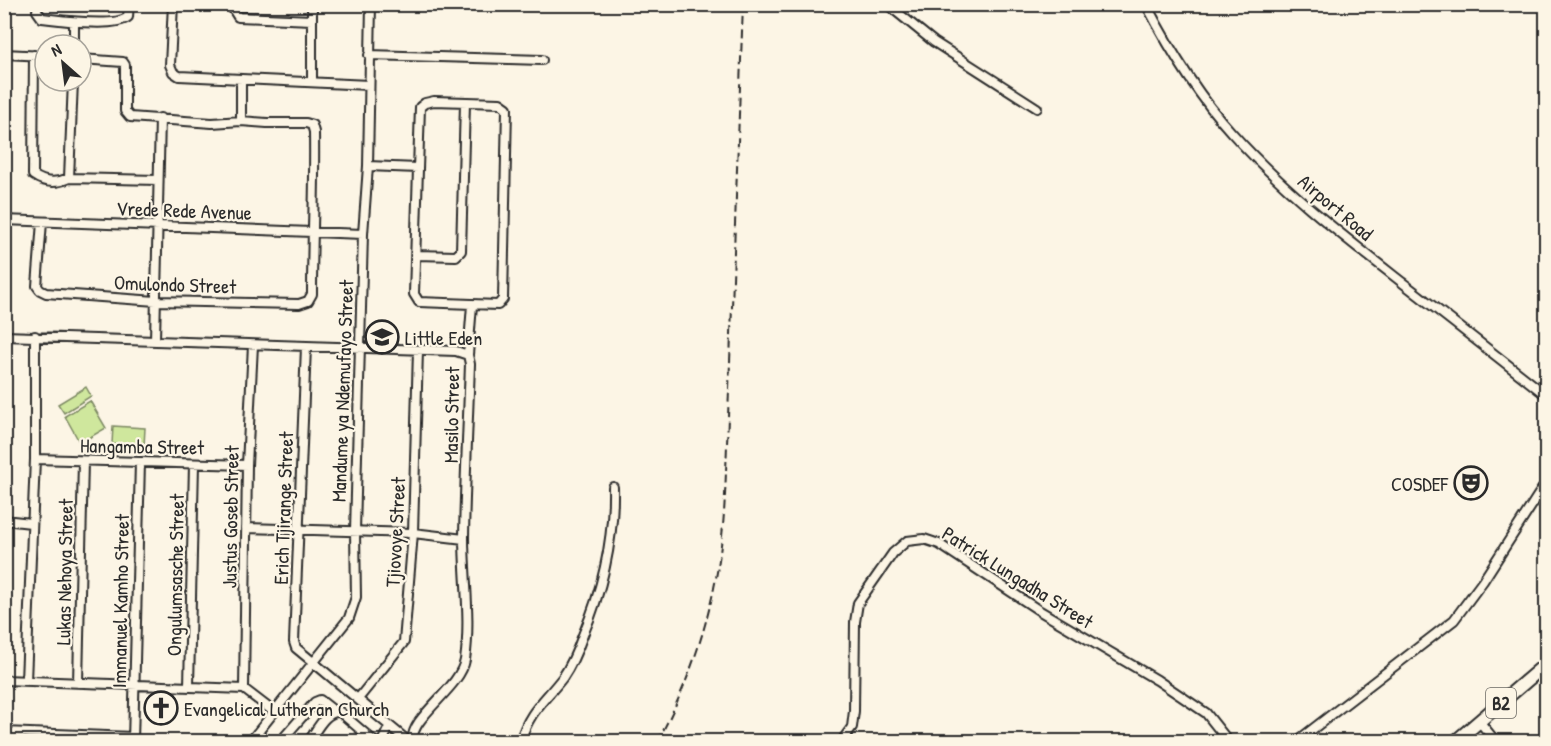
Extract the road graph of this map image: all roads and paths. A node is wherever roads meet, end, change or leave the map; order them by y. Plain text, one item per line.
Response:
1 (38, 4) edge
2 (129, 4) edge
3 (174, 4) edge
4 (233, 4) edge
5 (312, 4) edge
6 (371, 4) edge
7 (887, 4) edge
8 (1146, 4) edge
9 (312, 20) junction
10 (74, 22) junction
11 (74, 33) edge
12 (4, 54) edge
13 (33, 55) edge
14 (369, 55) junction
15 (93, 60) edge
16 (542, 60) dead end
17 (241, 80) junction
18 (312, 81) junction
19 (369, 85) junction
20 (34, 93) edge
21 (73, 93) edge
22 (465, 103) junction
23 (1037, 108) dead end
24 (160, 118) junction
25 (241, 121) junction
26 (368, 166) junction
27 (418, 168) junction
28 (69, 178) junction
29 (158, 180) junction
30 (4, 220) edge
31 (42, 222) junction
32 (156, 226) junction
33 (311, 231) junction
34 (363, 234) junction
35 (417, 255) junction
36 (156, 301) junction
37 (472, 305) junction
38 (4, 336) edge
39 (36, 336) junction
40 (155, 340) junction
41 (253, 345) junction
42 (306, 347) junction
43 (360, 348) junction
44 (418, 350) junction
45 (468, 355) junction
46 (1546, 395) edge
47 (35, 459) junction
48 (84, 461) junction
49 (140, 462) junction
50 (194, 464) junction
51 (247, 465) junction
52 (1546, 483) edge
53 (613, 487) dead end
54 (4, 520) edge
55 (31, 523) junction
56 (246, 528) junction
57 (300, 529) junction
58 (355, 531) junction
59 (413, 533) junction
60 (464, 539) junction
61 (313, 662) junction
62 (1546, 664) edge
63 (4, 680) edge
64 (26, 681) junction
65 (78, 683) junction
66 (135, 684) junction
67 (189, 686) junction
68 (244, 689) junction
69 (357, 699) junction
70 (334, 711) junction
71 (274, 712) junction
72 (1479, 721) junction
73 (389, 727) junction
74 (4, 732) edge
75 (133, 739) edge
76 (250, 741) edge
77 (280, 741) edge
78 (308, 741) edge
79 (375, 741) edge
80 (382, 741) edge
81 (411, 741) edge
82 (520, 741) edge
83 (841, 741) edge
84 (1229, 741) edge
85 (1296, 741) edge
86 (1455, 741) edge
87 (1496, 741) edge

1 - 10 street
2 - 10 street
3 - 17 street
4 - 9 street
5 - 9 street
6 - 14 street, Mandume ya Ndemufayo Street
7 - 23 street
8 - 46 street, Airport Road
9 - 18 street
10 - 11 street
12 - 13 street
14 - 16 street
14 - 19 street, Mandume ya Ndemufayo Street
15 - 24 street
17 - 18 street
17 - 25 street
18 - 19 street
19 - 26 street, Mandume ya Ndemufayo Street
20 - 28 street
21 - 28 street
22 - 27 street
22 - 35 street
22 - 37 street
24 - 25 street
24 - 29 street
25 - 33 street
26 - 27 street
26 - 34 street, Mandume ya Ndemufayo Street
27 - 35 street
28 - 29 street
29 - 32 street
30 - 31 street, Vrede Rede Avenue
31 - 32 street, Vrede Rede Avenue
31 - 36 street, Omulondo Street
32 - 33 street, Vrede Rede Avenue
32 - 36 street
33 - 34 street, Vrede Rede Avenue
33 - 36 street, Omulondo Street
34 - 43 street, Mandume ya Ndemufayo Street
35 - 37 street
36 - 40 street
37 - 45 street
38 - 39 street, Masilo Street
39 - 40 street, Masilo Street
39 - 47 street
40 - 41 street, Masilo Street
41 - 42 street, Masilo Street
41 - 51 street, Justus Goseb Street
42 - 43 street, Masilo Street
42 - 57 street, Erich Tjirange Street
43 - 44 street, Masilo Street
43 - 58 street, Mandume ya Ndemufayo Street
44 - 45 street, Masilo Street
44 - 59 street, Tjiovoye Street
45 - 60 street, Masilo Street
47 - 48 street, Hangamba Street
47 - 55 street
48 - 49 street, Hangamba Street
48 - 65 street, Lukas Nehoya Street
49 - 50 street, Hangamba Street
49 - 66 street, Immanuel Kamho Street
50 - 51 street, Hangamba Street
50 - 67 street, Ongulumsasche Street
51 - 56 street, Justus Goseb Street
52 - 85 street
53 - 82 street
54 - 55 street
55 - 64 street
56 - 57 street
56 - 68 street, Justus Goseb Street
57 - 58 street
57 - 61 street, Erich Tjirange Street
58 - 59 street
58 - 61 street, Mandume ya Ndemufayo Street
59 - 60 street
59 - 69 street, Tjiovoye Street
60 - 81 street, Masilo Street
61 - 69 street, Erich Tjirange Street
61 - 71 street, Mandume ya Ndemufayo Street
62 - 72 highway, B2
63 - 64 street
64 - 65 street
65 - 66 street
66 - 67 street
66 - 75 street, Immanuel Kamho Street
67 - 68 street
68 - 71 street
69 - 73 street, Erich Tjirange Street
70 - 77 street
70 - 78 street
70 - 79 street
71 - 76 street, Mandume ya Ndemufayo Street
72 - 86 highway, B2
72 - 87 street
73 - 80 street
73 - 81 street, Erich Tjirange Street
74 - 75 street
83 - 84 street, Patrick Lungadha Street

